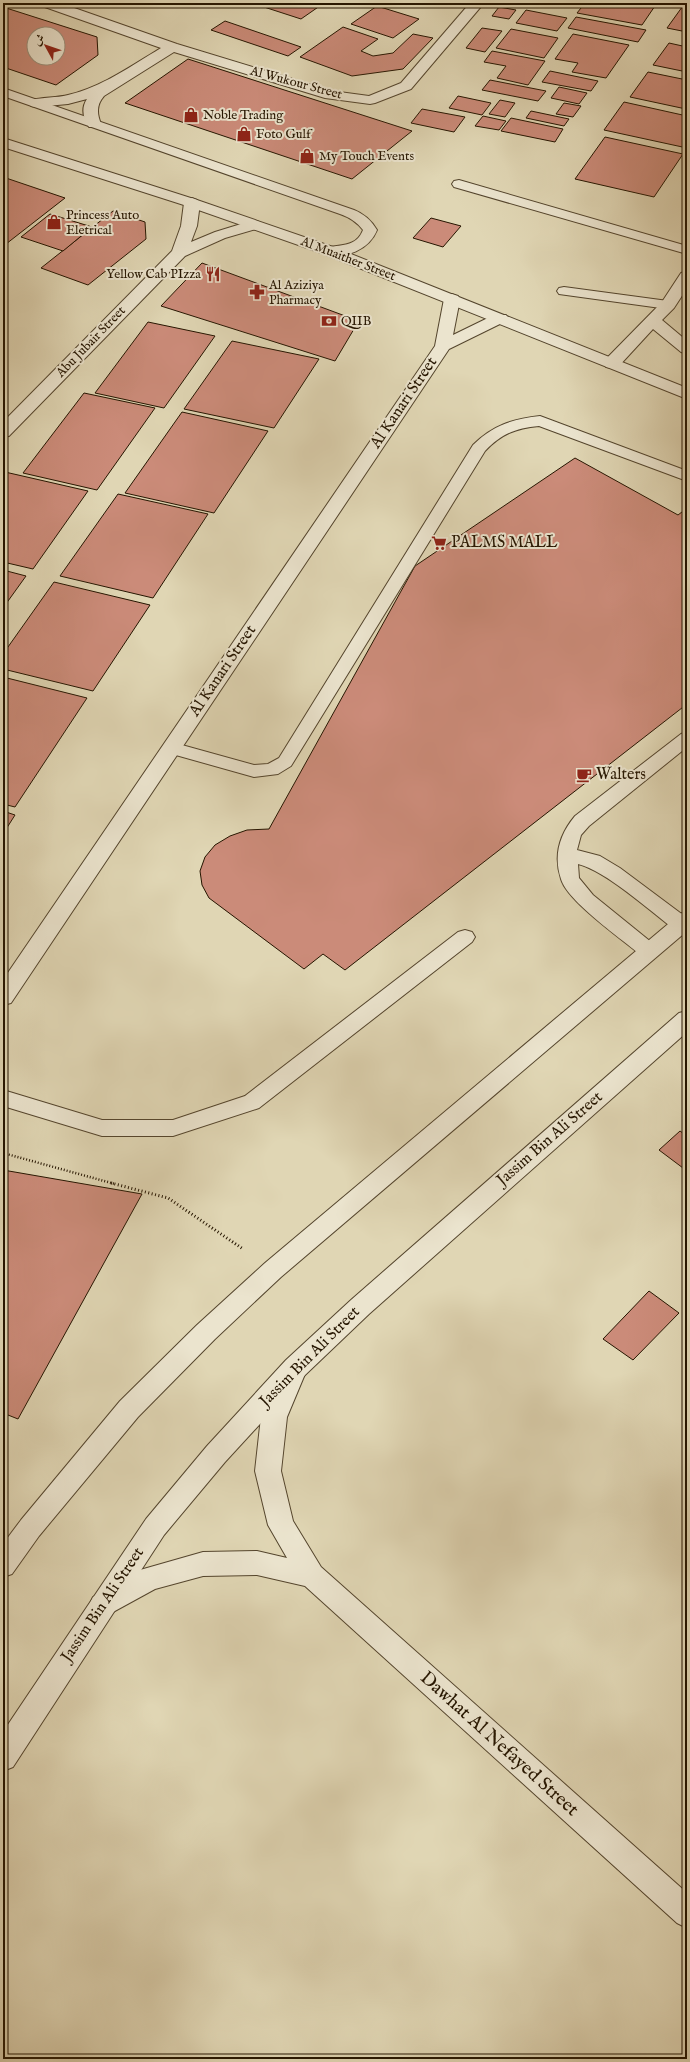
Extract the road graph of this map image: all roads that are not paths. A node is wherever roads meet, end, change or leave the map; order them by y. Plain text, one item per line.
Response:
1 (47, 3) edge
2 (477, 3) edge
3 (172, 47) junction
4 (103, 89) junction
5 (3, 92) edge
6 (36, 103) junction
7 (94, 124) junction
8 (3, 142) edge
9 (459, 184) dead end
10 (192, 203) junction
11 (254, 225) junction
12 (687, 250) edge
13 (330, 252) junction
14 (179, 253) junction
15 (687, 276) edge
16 (564, 291) dead end
17 (452, 299) junction
18 (668, 305) junction
19 (500, 318) junction
20 (653, 321) junction
21 (443, 346) junction
22 (687, 348) edge
23 (612, 363) junction
24 (687, 394) edge
25 (3, 432) edge
26 (687, 476) edge
27 (687, 738) edge
28 (171, 748) junction
29 (567, 854) junction
30 (684, 922) edge
31 (465, 937) dead end
32 (649, 951) junction
33 (5, 989) edge
34 (687, 1019) edge
35 (3, 1098) edge
36 (295, 1368) junction
37 (3, 1566) edge
38 (312, 1576) junction
39 (101, 1607) junction
40 (3, 1756) edge
41 (687, 1913) edge

1 - 3 street, Al Wukour Street
2 - 3 street, Al Wukour Street
3 - 4 street
4 - 6 street
4 - 7 street
5 - 6 lane
6 - 7 lane
7 - 13 lane
8 - 10 street, Al Muaither Street
9 - 12 lane
10 - 11 street, Al Muaither Street
10 - 14 street, Abu Jubair Street
11 - 13 street, Al Muaither Street
11 - 14 street, Abu Jubair Street
13 - 17 street, Al Muaither Street
14 - 25 street, Abu Jubair Street
15 - 18 street
16 - 18 lane
17 - 19 street, Al Muaither Street
17 - 21 street, Al Kanari Street
18 - 20 street
19 - 21 street, Al Kanari Street
19 - 23 street, Al Muaither Street
20 - 22 street
20 - 23 street
21 - 28 street, Al Kanari Street
23 - 24 street, Al Muaither Street
26 - 28 lane
27 - 29 lane
28 - 33 street, Al Kanari Street
29 - 30 lane
29 - 32 lane
30 - 32 street
31 - 35 lane
32 - 37 street
34 - 36 street, Jassim Bin Ali Street
36 - 38 street, Dawhat Al Nefayed Street
36 - 39 street, Jassim Bin Ali Street
38 - 39 street, Dawhat Al Nefayed Street
38 - 41 street, Dawhat Al Nefayed Street
39 - 40 street, Jassim Bin Ali Street

